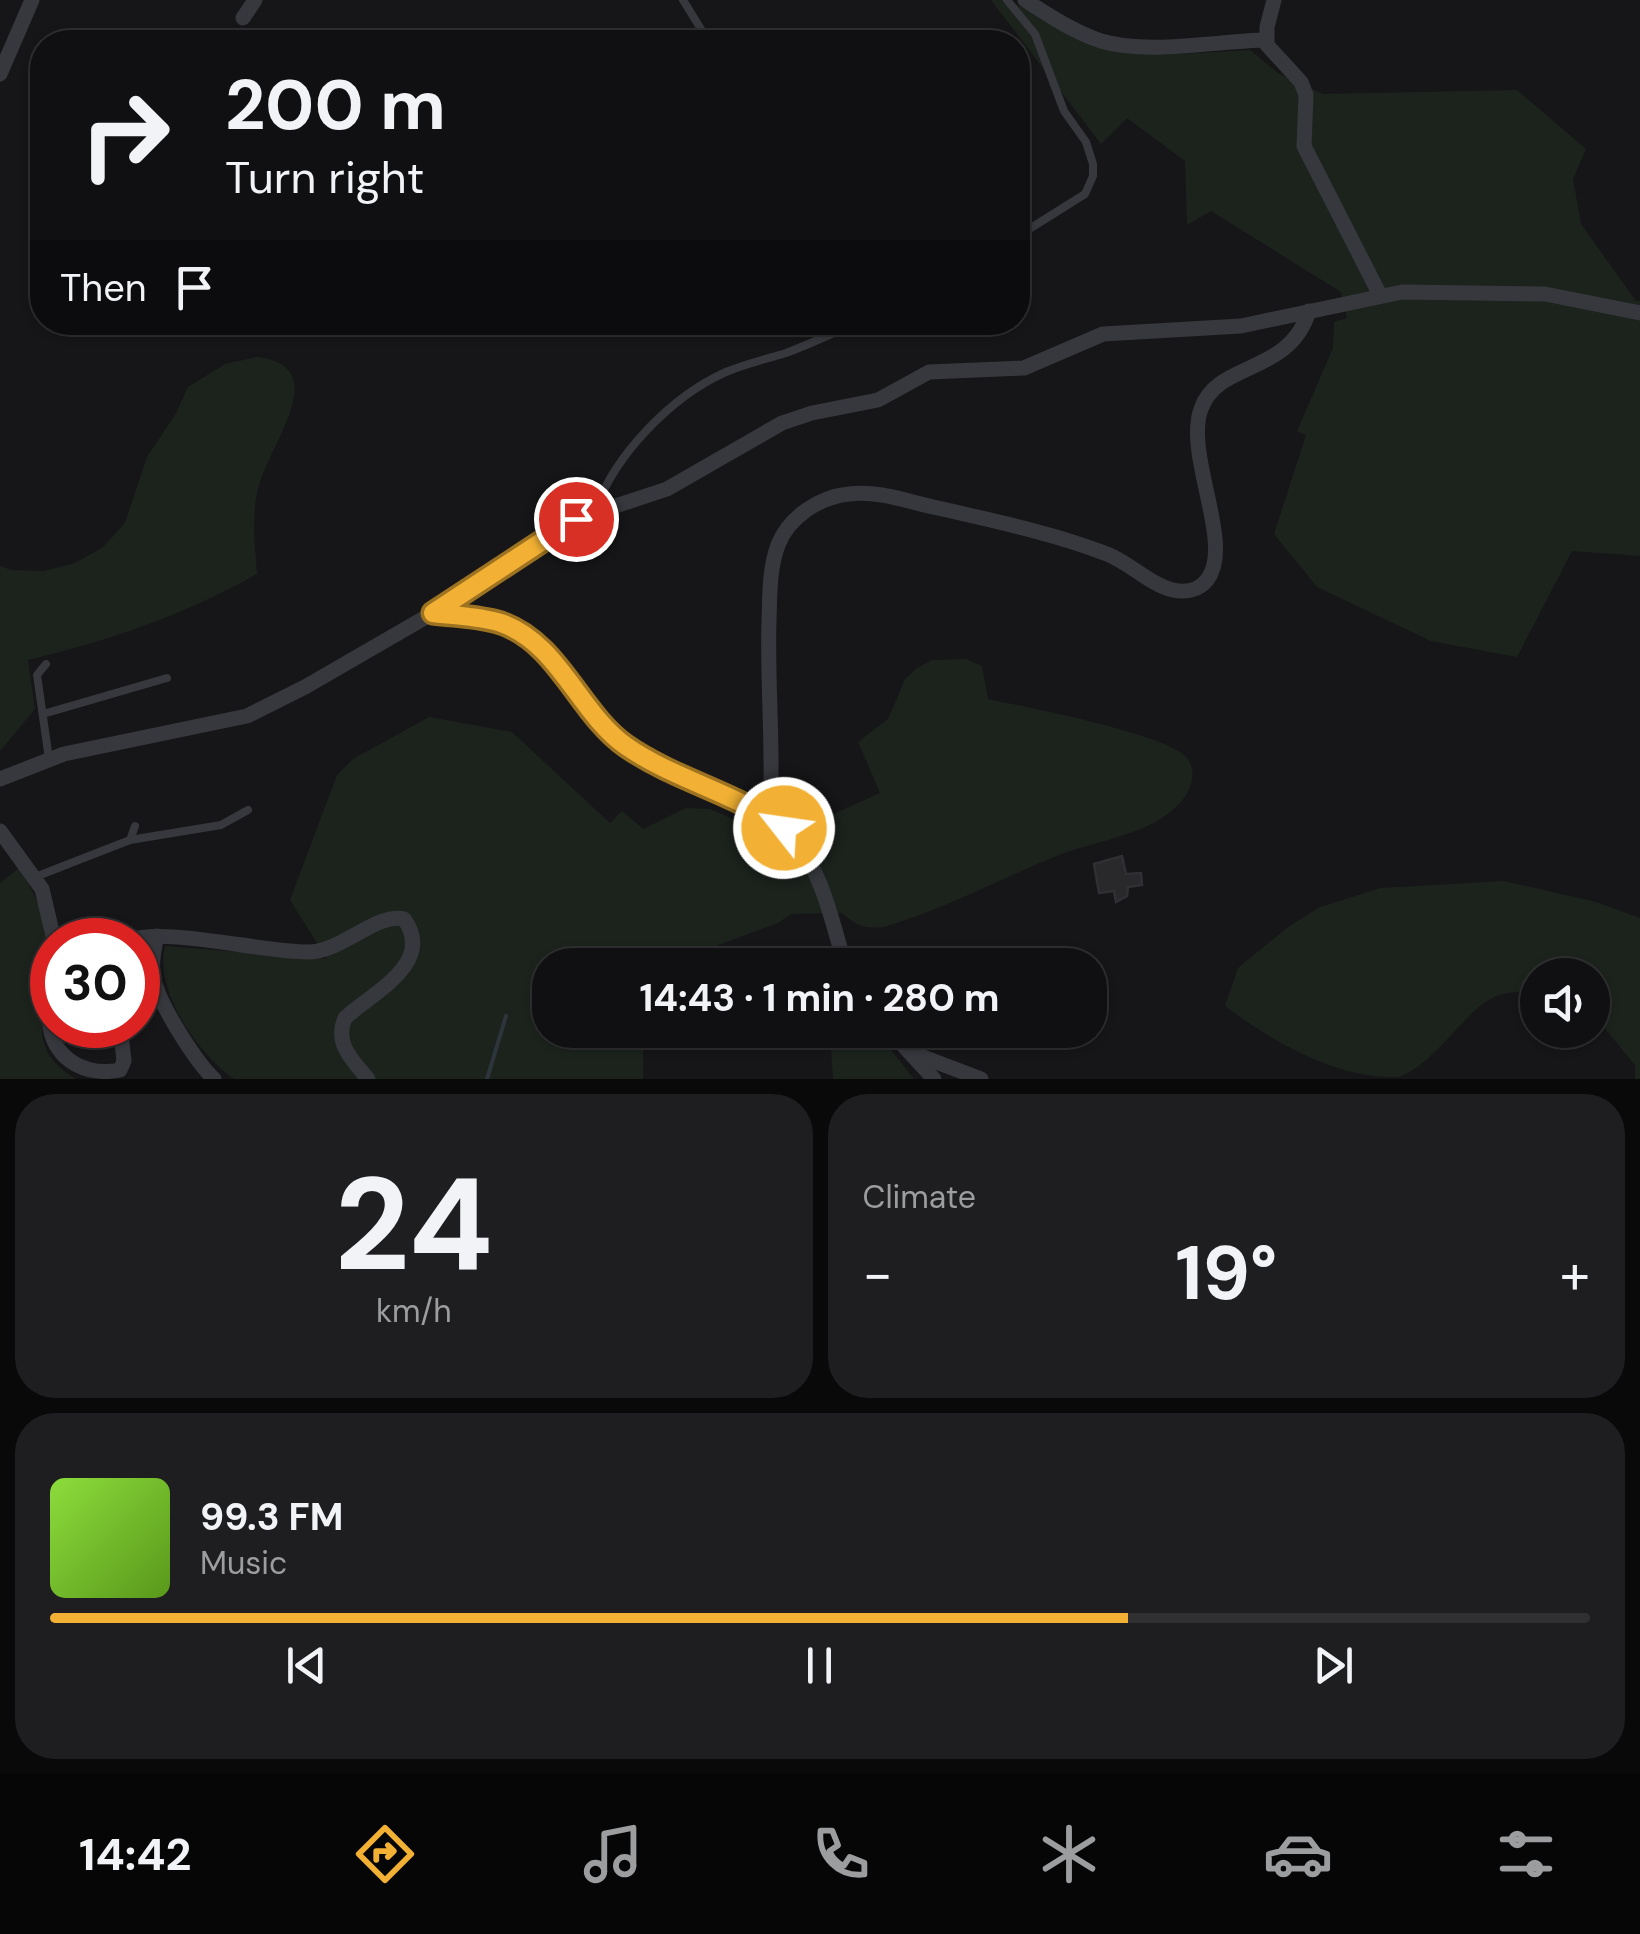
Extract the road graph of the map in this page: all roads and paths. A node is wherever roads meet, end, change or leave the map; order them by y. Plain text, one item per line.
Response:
1 (32, 0) edge
2 (255, 0) edge
3 (683, 0) edge
4 (1007, 0) edge
5 (1024, 0) edge
6 (1274, 0) edge
7 (243, 18) dead end
8 (702, 30) edge
9 (1266, 40) junction
10 (0, 74) edge
11 (1030, 228) edge
12 (1380, 295) junction
13 (1309, 311) junction
14 (1640, 312) edge
15 (828, 335) edge
16 (595, 511) junction
17 (433, 613) junction
18 (46, 664) dead end
19 (168, 678) dead end
20 (43, 714) junction
21 (50, 760) junction
22 (0, 779) edge
23 (248, 810) dead end
24 (770, 818) junction
25 (135, 826) dead end
26 (0, 831) edge
27 (130, 840) junction
28 (35, 877) junction
29 (49, 918) edge
30 (160, 936) edge
31 (840, 948) edge
32 (160, 995) edge
33 (54, 1048) edge
34 (123, 1048) edge
35 (906, 1048) edge
36 (910, 1052) junction
37 (214, 1079) edge
38 (368, 1079) edge
39 (934, 1079) edge
40 (981, 1079) edge

1 - 10 street
2 - 7 street
3 - 8 lane
4 - 11 lane
5 - 9 street
6 - 9 street
9 - 12 street
12 - 13 street
12 - 14 street
13 - 16 street
13 - 24 street
15 - 16 lane
16 - 17 street
17 - 21 street
17 - 24 street
18 - 20 lane
19 - 20 lane
20 - 21 lane
21 - 22 street
23 - 27 lane
24 - 31 street
25 - 27 lane
26 - 28 street
27 - 28 lane
28 - 29 street
30 - 38 street
32 - 37 street
33 - 34 street
35 - 36 street
36 - 39 street
36 - 40 street

